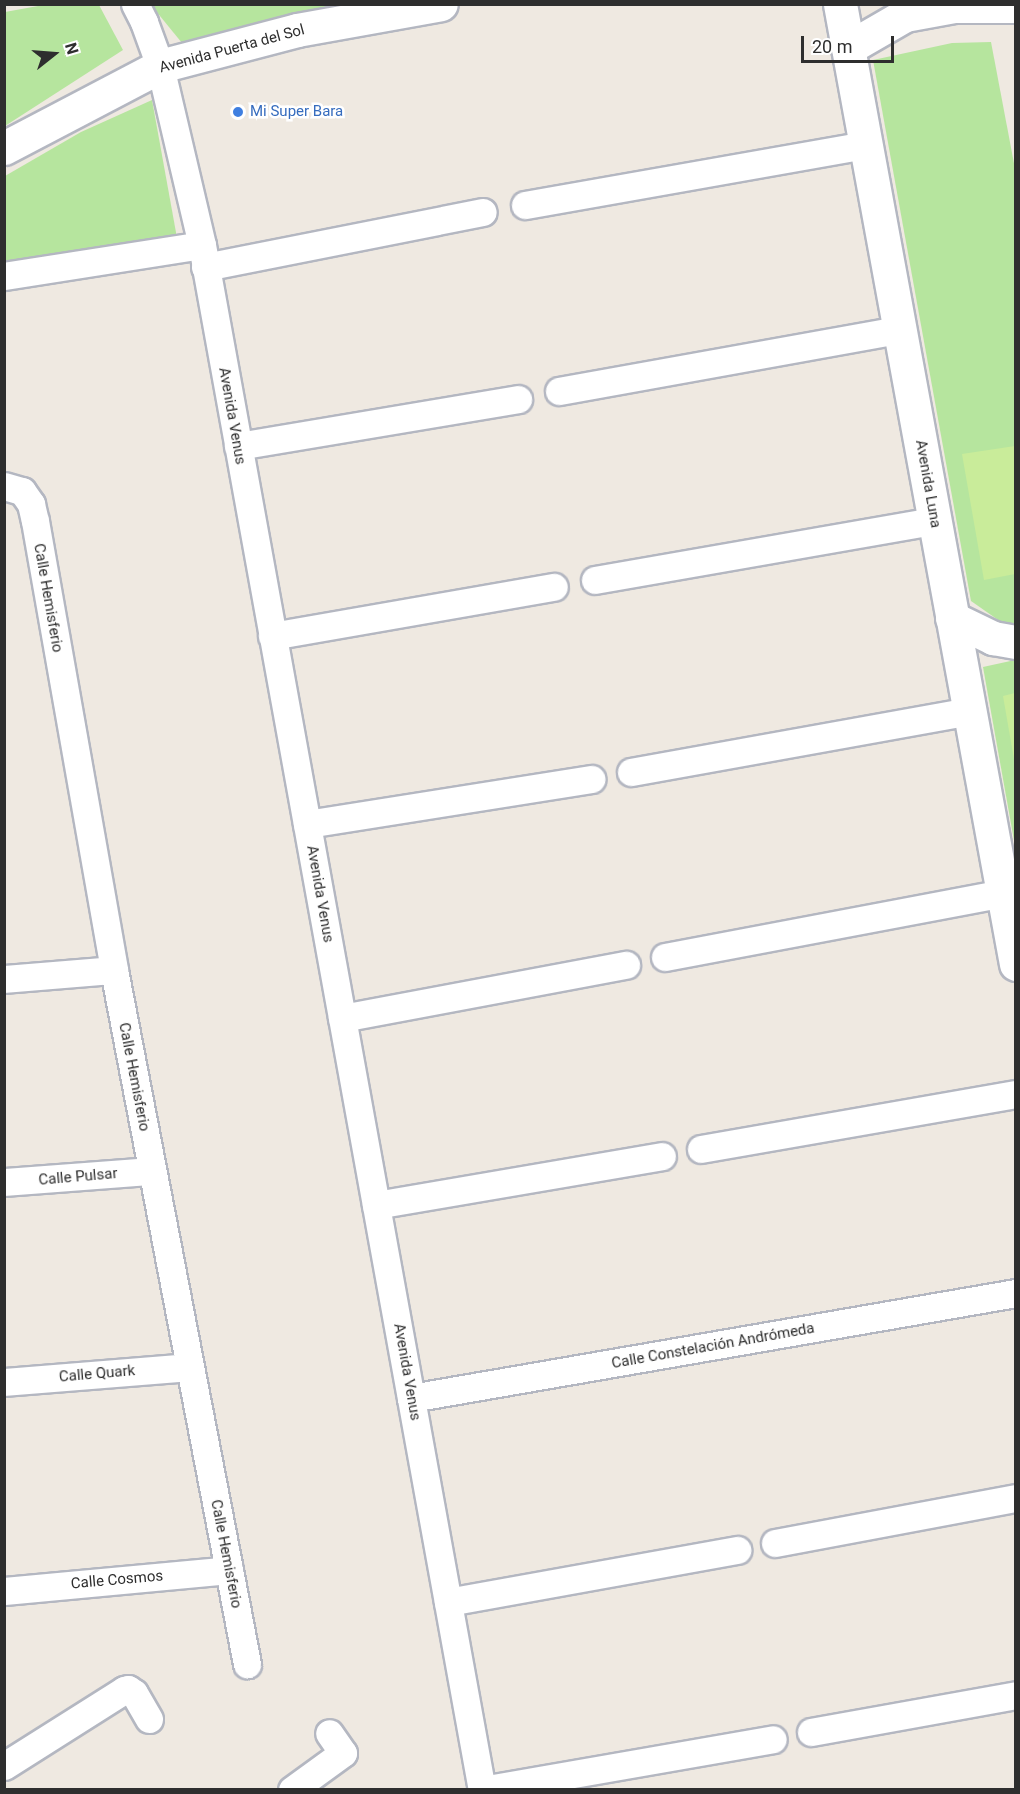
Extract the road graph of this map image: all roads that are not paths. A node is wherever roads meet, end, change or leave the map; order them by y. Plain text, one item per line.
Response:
1 (135, 4) edge
2 (441, 4) edge
3 (840, 4) edge
4 (1016, 6) edge
5 (848, 48) junction
6 (160, 66) junction
7 (865, 145) junction
8 (4, 148) edge
9 (525, 205) dead end
10 (483, 212) dead end
11 (203, 256) junction
12 (4, 276) edge
13 (899, 330) junction
14 (559, 391) dead end
15 (518, 399) dead end
16 (238, 446) junction
17 (13, 488) edge
18 (934, 521) junction
19 (595, 580) dead end
20 (554, 587) dead end
21 (952, 618) junction
22 (272, 636) junction
23 (1016, 642) edge
24 (969, 711) junction
25 (631, 772) dead end
26 (591, 779) dead end
27 (307, 824) junction
28 (1003, 893) junction
29 (665, 957) dead end
30 (1016, 964) edge
31 (626, 965) dead end
32 (114, 970) junction
33 (4, 979) edge
34 (342, 1018) junction
35 (1016, 1094) edge
36 (701, 1149) dead end
37 (662, 1156) dead end
38 (152, 1171) junction
39 (4, 1182) edge
40 (376, 1205) junction
41 (1016, 1293) edge
42 (189, 1367) junction
43 (4, 1382) edge
44 (411, 1398) junction
45 (1016, 1498) edge
46 (775, 1543) dead end
47 (737, 1550) dead end
48 (229, 1570) junction
49 (4, 1591) edge
50 (448, 1602) junction
51 (247, 1664) dead end
52 (1016, 1695) edge
53 (149, 1719) dead end
54 (811, 1732) dead end
55 (329, 1733) dead end
56 (773, 1739) dead end
57 (4, 1766) edge
58 (292, 1790) edge
59 (482, 1790) edge

1 - 6 street, Avenida Venus
2 - 6 street, Avenida Puerta del Sol
3 - 5 street, Avenida Luna
4 - 5 street
5 - 7 street, Avenida Luna
6 - 8 street, Avenida Puerta del Sol
6 - 11 street, Avenida Venus
7 - 9 street
7 - 13 street, Avenida Luna
10 - 11 street
11 - 12 street
11 - 16 street, Avenida Venus
13 - 14 street
13 - 18 street, Avenida Luna
15 - 16 street
16 - 22 street, Avenida Venus
17 - 32 street, Calle Hemisferio
18 - 19 street
18 - 21 street, Avenida Luna
20 - 22 street
21 - 23 street
21 - 24 street, Avenida Luna
22 - 27 street, Avenida Venus
24 - 25 street
24 - 28 street, Avenida Luna
26 - 27 street
27 - 34 street, Avenida Venus
28 - 29 street
28 - 30 street, Avenida Luna
31 - 34 street
32 - 33 street
32 - 38 street, Calle Hemisferio
34 - 40 street, Avenida Venus
35 - 36 street
37 - 40 street
38 - 39 street, Calle Pulsar
38 - 42 street, Calle Hemisferio
40 - 44 street, Avenida Venus
41 - 44 street, Calle Constelación Andrómeda
42 - 43 street, Calle Quark
42 - 48 street, Calle Hemisferio
44 - 50 street, Avenida Venus
45 - 46 street
47 - 50 street
48 - 49 street, Calle Cosmos
48 - 51 street, Calle Hemisferio
50 - 59 street, Avenida Venus
52 - 54 street
53 - 57 street
55 - 58 street
56 - 59 street

